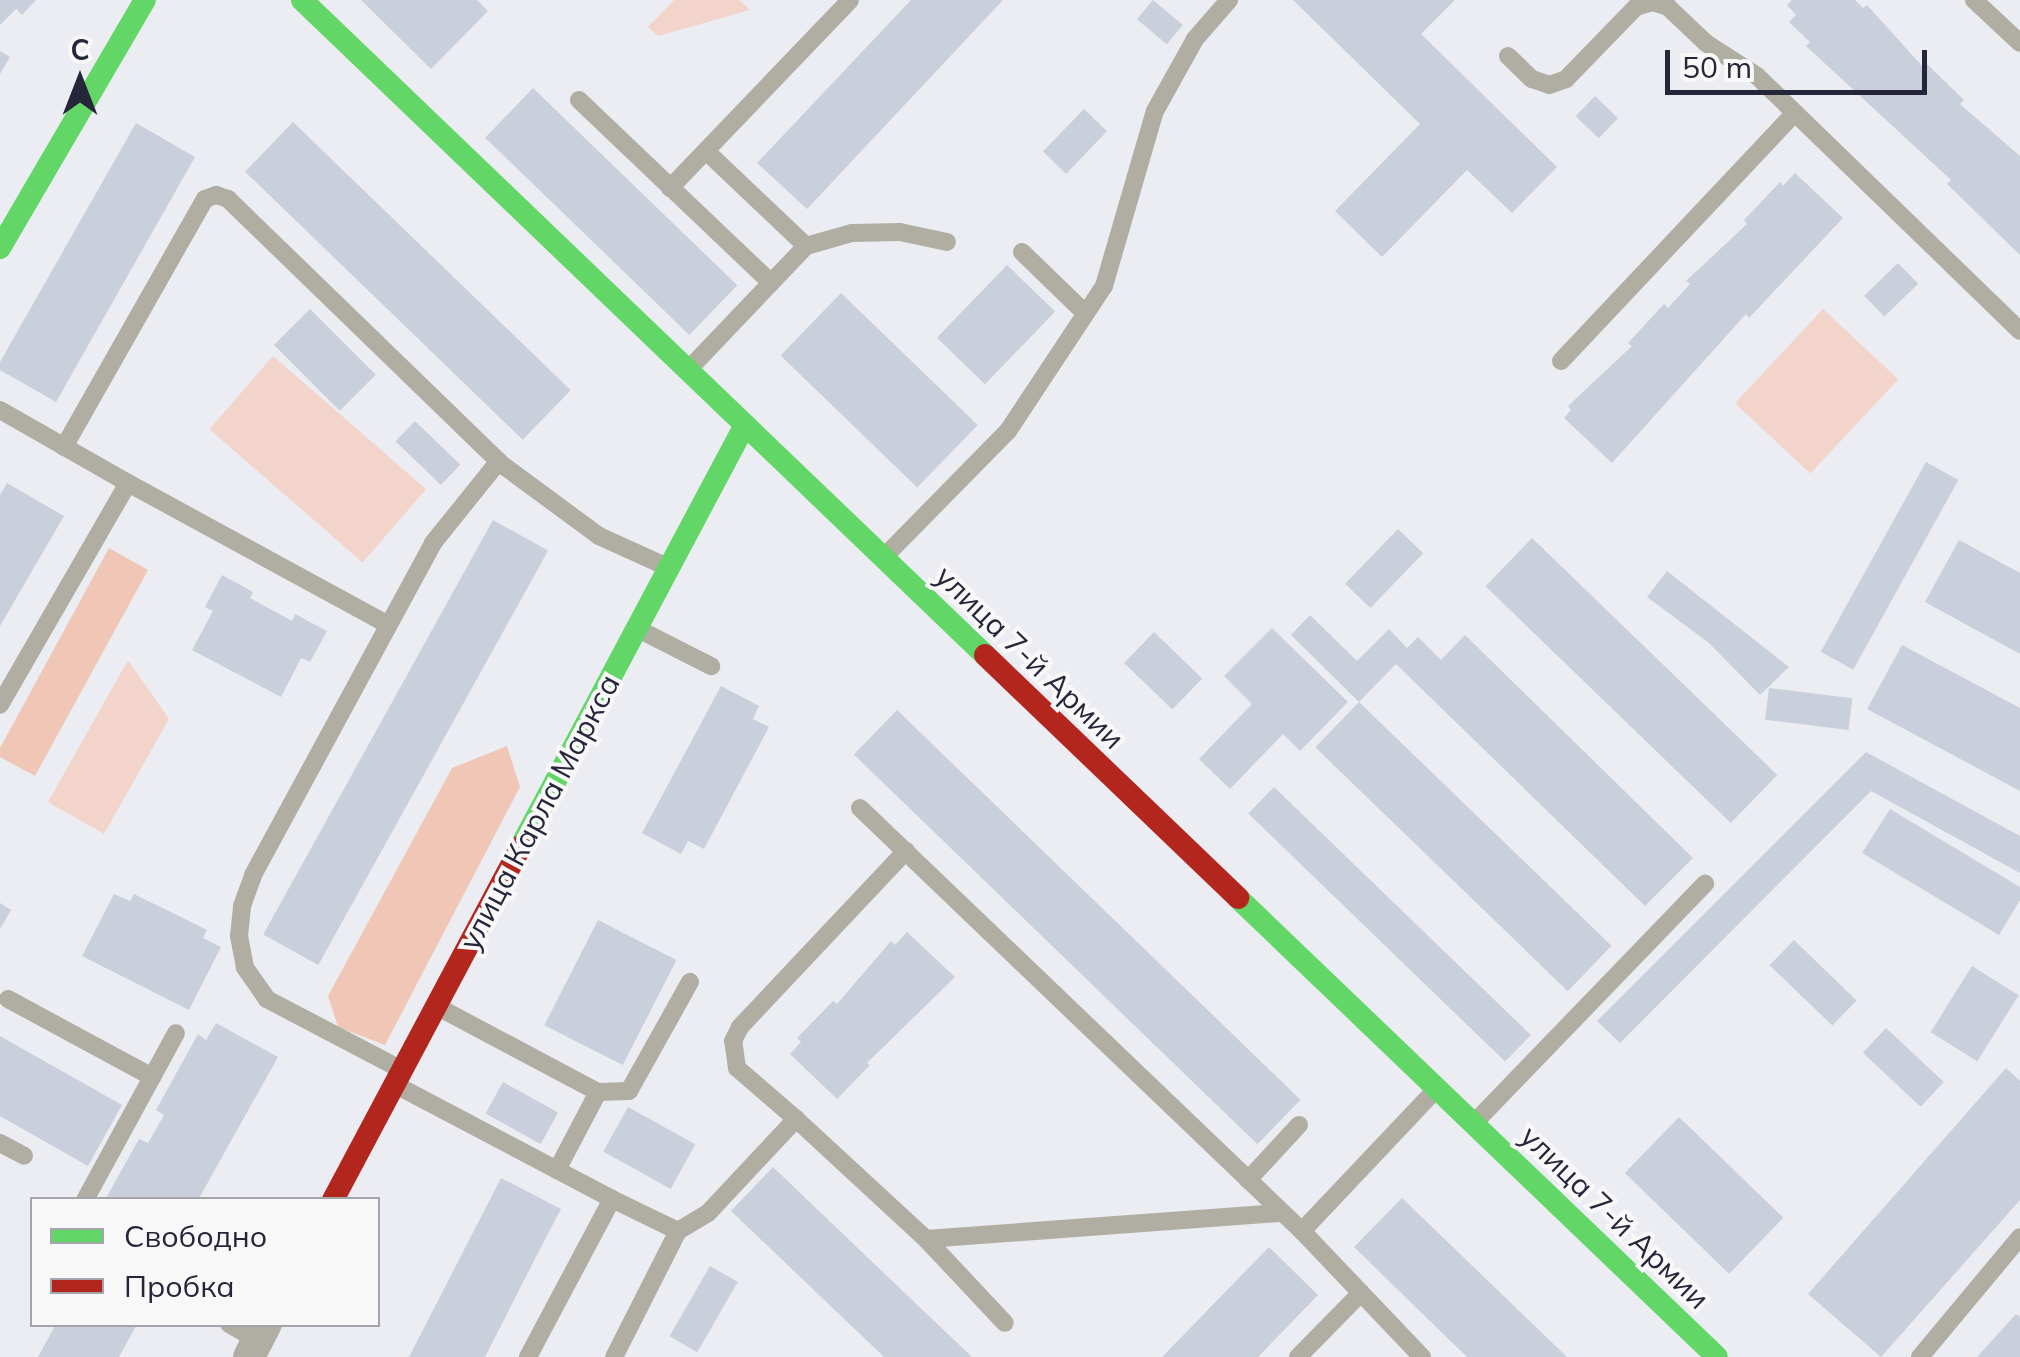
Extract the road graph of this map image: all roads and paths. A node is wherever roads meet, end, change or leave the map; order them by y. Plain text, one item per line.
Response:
1 (144, 0) edge
2 (302, 0) edge
3 (1229, 0) edge
4 (1974, 0) edge
5 (842, 2) edge
6 (1632, 4) edge
7 (2020, 43) edge
8 (1508, 56) dead end
9 (578, 100) dead end
10 (1795, 113) junction
11 (706, 151) junction
12 (670, 188) junction
13 (947, 242) dead end
14 (806, 246) junction
15 (0, 248) edge
16 (1022, 252) dead end
17 (771, 283) junction
18 (1086, 313) junction
19 (2020, 331) edge
20 (1561, 361) dead end
21 (688, 370) junction
22 (0, 410) edge
23 (745, 425) junction
24 (64, 447) junction
25 (499, 461) junction
26 (128, 483) junction
27 (883, 558) junction
28 (669, 568) junction
29 (388, 625) junction
30 (636, 628) junction
31 (711, 666) dead end
32 (0, 705) edge
33 (860, 808) dead end
34 (906, 851) junction
35 (1705, 884) dead end
36 (690, 982) dead end
37 (8, 998) dead end
38 (435, 1006) junction
39 (176, 1033) dead end
40 (152, 1077) junction
41 (398, 1077) junction
42 (1437, 1088) junction
43 (598, 1092) junction
44 (796, 1119) junction
45 (1474, 1124) junction
46 (1300, 1125) dead end
47 (0, 1143) edge
48 (24, 1156) dead end
49 (557, 1170) junction
50 (1248, 1180) junction
51 (87, 1197) edge
52 (335, 1197) edge
53 (612, 1199) junction
54 (1283, 1213) junction
55 (678, 1231) junction
56 (1302, 1231) junction
57 (2020, 1237) edge
58 (926, 1239) junction
59 (1360, 1293) junction
60 (1005, 1323) dead end
61 (528, 1357) edge
62 (614, 1357) edge
63 (1298, 1357) edge
64 (1422, 1357) edge
65 (1717, 1357) edge
66 (1920, 1357) edge

1 - 15 street
2 - 21 street, улица 7-й Армии
3 - 18 lane
4 - 7 lane
5 - 11 lane
6 - 8 lane
6 - 10 lane
9 - 12 lane
10 - 19 lane
10 - 20 lane
11 - 12 lane
11 - 14 lane
12 - 17 lane
13 - 14 lane
14 - 17 lane
16 - 18 lane
17 - 21 lane
18 - 27 lane
21 - 23 street, улица 7-й Армии
22 - 24 lane
23 - 27 street, улица 7-й Армии
23 - 28 street, улица Карла Маркса
24 - 25 lane
24 - 26 lane
25 - 28 lane
25 - 29 lane
26 - 29 lane
26 - 32 lane
27 - 42 street, улица 7-й Армии
28 - 30 street, улица Карла Маркса
29 - 41 lane
30 - 31 lane
30 - 38 street, улица Карла Маркса
33 - 34 lane
34 - 44 lane
34 - 50 lane
35 - 45 lane
36 - 43 lane
37 - 40 lane
38 - 41 street, улица Карла Маркса
38 - 43 lane
39 - 40 lane
40 - 51 lane
41 - 49 lane
41 - 52 street, улица Карла Маркса
42 - 45 street, улица 7-й Армии
42 - 56 lane
43 - 49 lane
44 - 55 lane
44 - 58 lane
45 - 65 street, улица 7-й Армии
46 - 50 lane
47 - 48 lane
49 - 53 lane
50 - 54 lane
53 - 55 lane
53 - 61 lane
54 - 56 lane
54 - 58 lane
55 - 62 lane
56 - 59 lane
57 - 66 lane
58 - 60 lane
59 - 63 lane
59 - 64 lane

